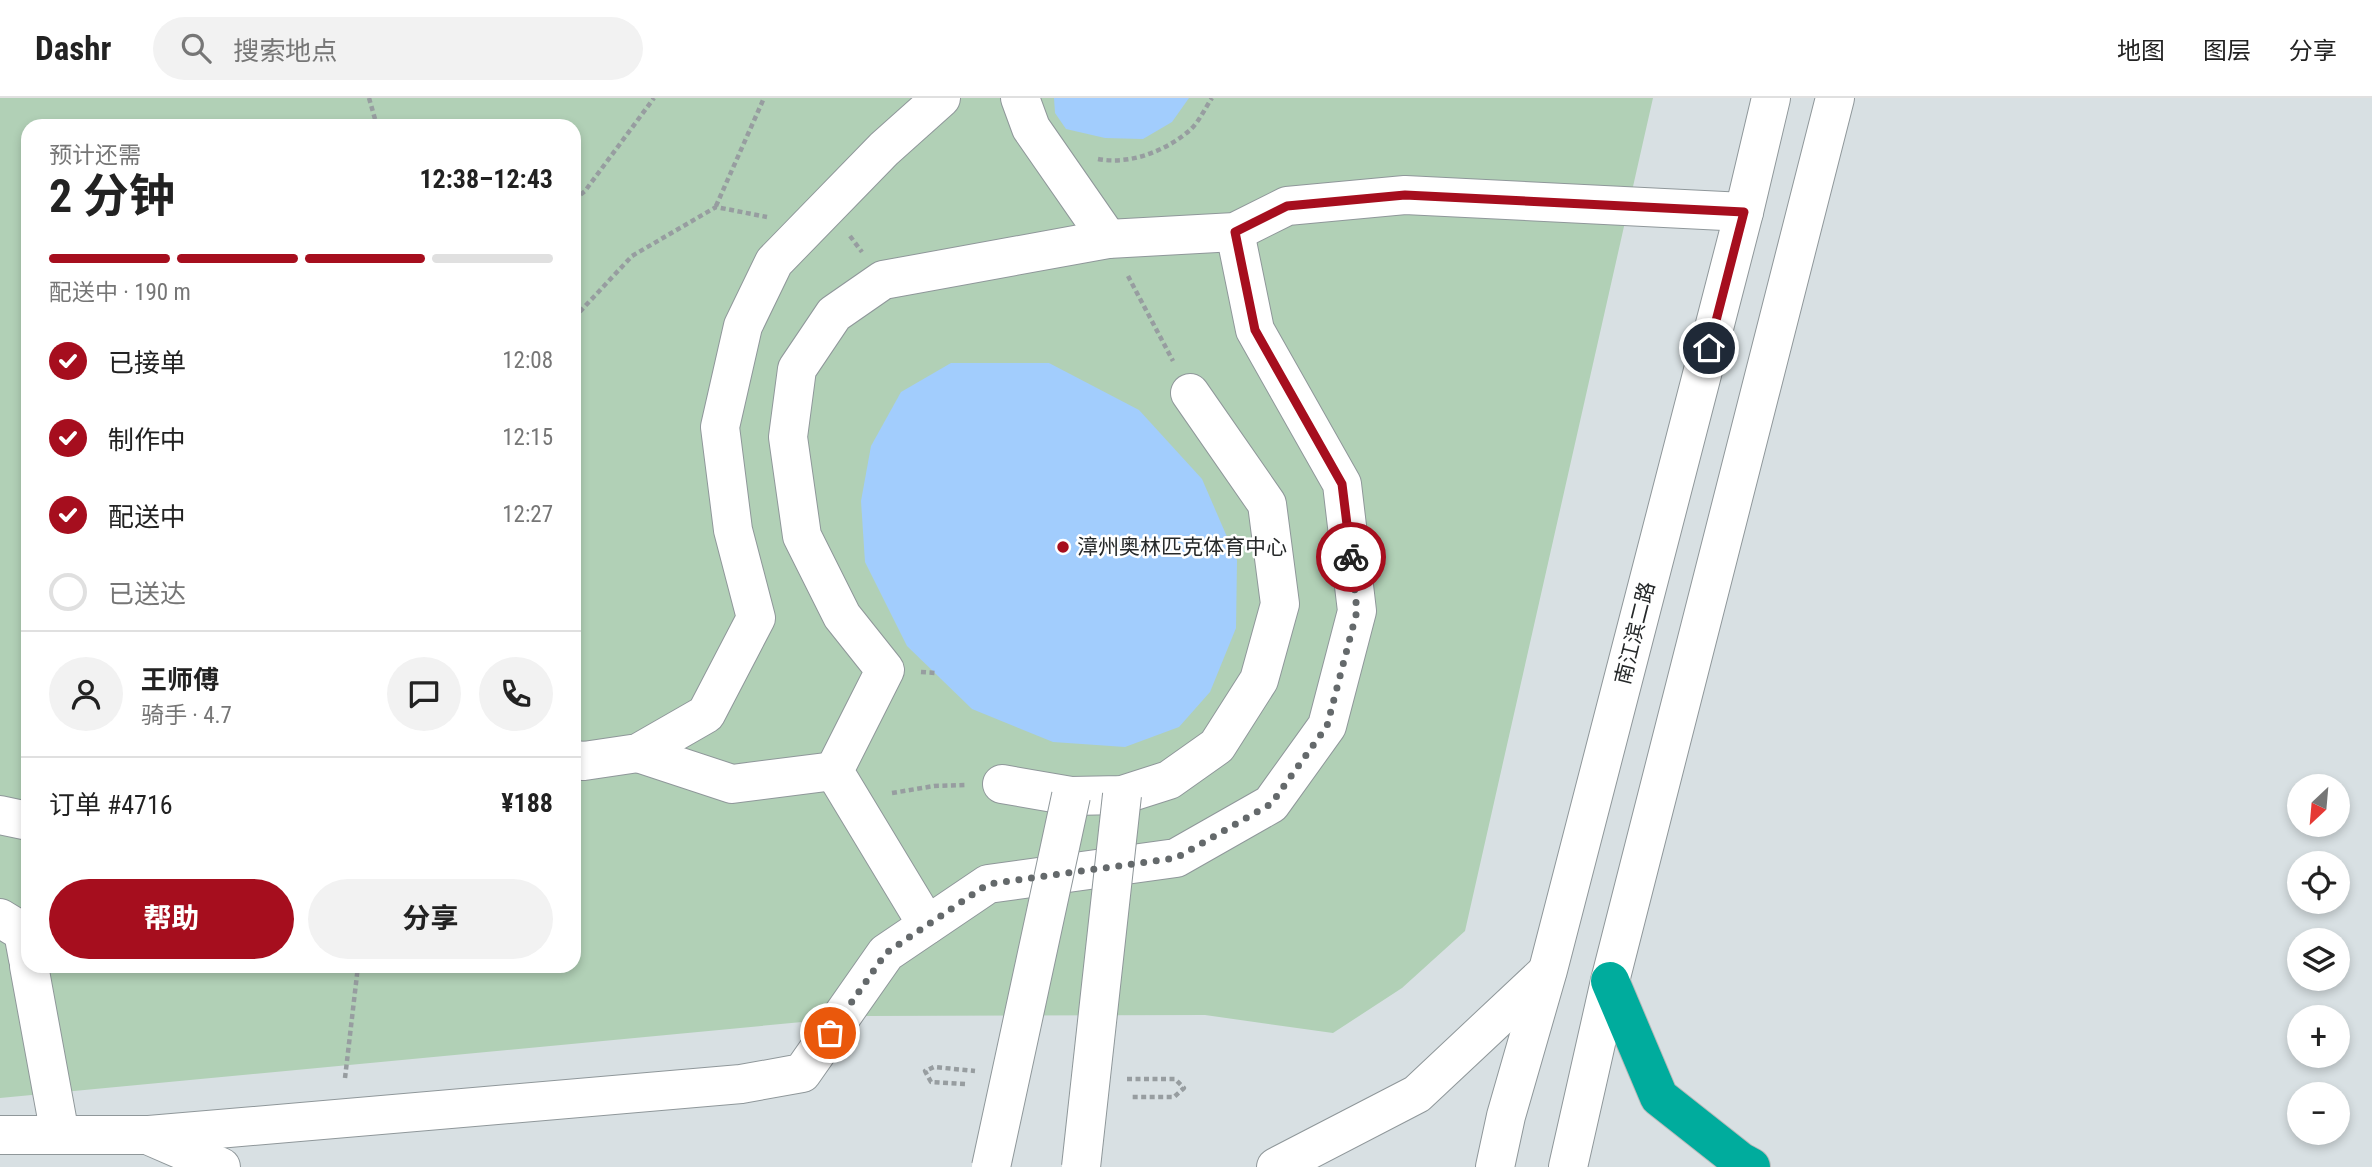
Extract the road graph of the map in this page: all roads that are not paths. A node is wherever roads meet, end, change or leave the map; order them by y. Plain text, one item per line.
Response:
1 (941, 98) edge
2 (1020, 98) edge
3 (1771, 98) edge
4 (1835, 98) edge
5 (1744, 212) junction
6 (1235, 232) junction
7 (1108, 239) junction
8 (1190, 393) road end
9 (638, 753) junction
10 (581, 761) edge
11 (1002, 784) road end
12 (843, 785) junction
13 (1122, 795) junction
14 (1071, 796) junction
15 (0, 815) edge
16 (21, 820) edge
17 (0, 918) edge
18 (928, 925) junction
19 (21, 931) edge
20 (1548, 970) junction
21 (30, 973) edge
22 (1610, 981) junction
23 (0, 1135) edge
24 (60, 1135) junction
25 (149, 1135) junction
26 (1754, 1165) edge
27 (221, 1167) edge
28 (991, 1167) edge
29 (1081, 1167) edge
30 (1276, 1167) edge
31 (1495, 1167) edge
32 (1568, 1167) edge

1 - 9 street
2 - 7 street
3 - 5 street, 南江滨二路
4 - 22 street
5 - 6 street
5 - 20 street, 南江滨二路
6 - 7 street
6 - 18 street
7 - 12 street
8 - 13 street
9 - 10 street
9 - 12 street
11 - 14 street
12 - 18 street
13 - 14 street
13 - 29 street, bridge
14 - 28 street, bridge
15 - 16 street
17 - 19 street
18 - 25 street
20 - 30 street
20 - 31 street, 南江滨二路
21 - 24 street
22 - 26 highway
22 - 32 street
23 - 24 street
24 - 25 street
25 - 27 street

